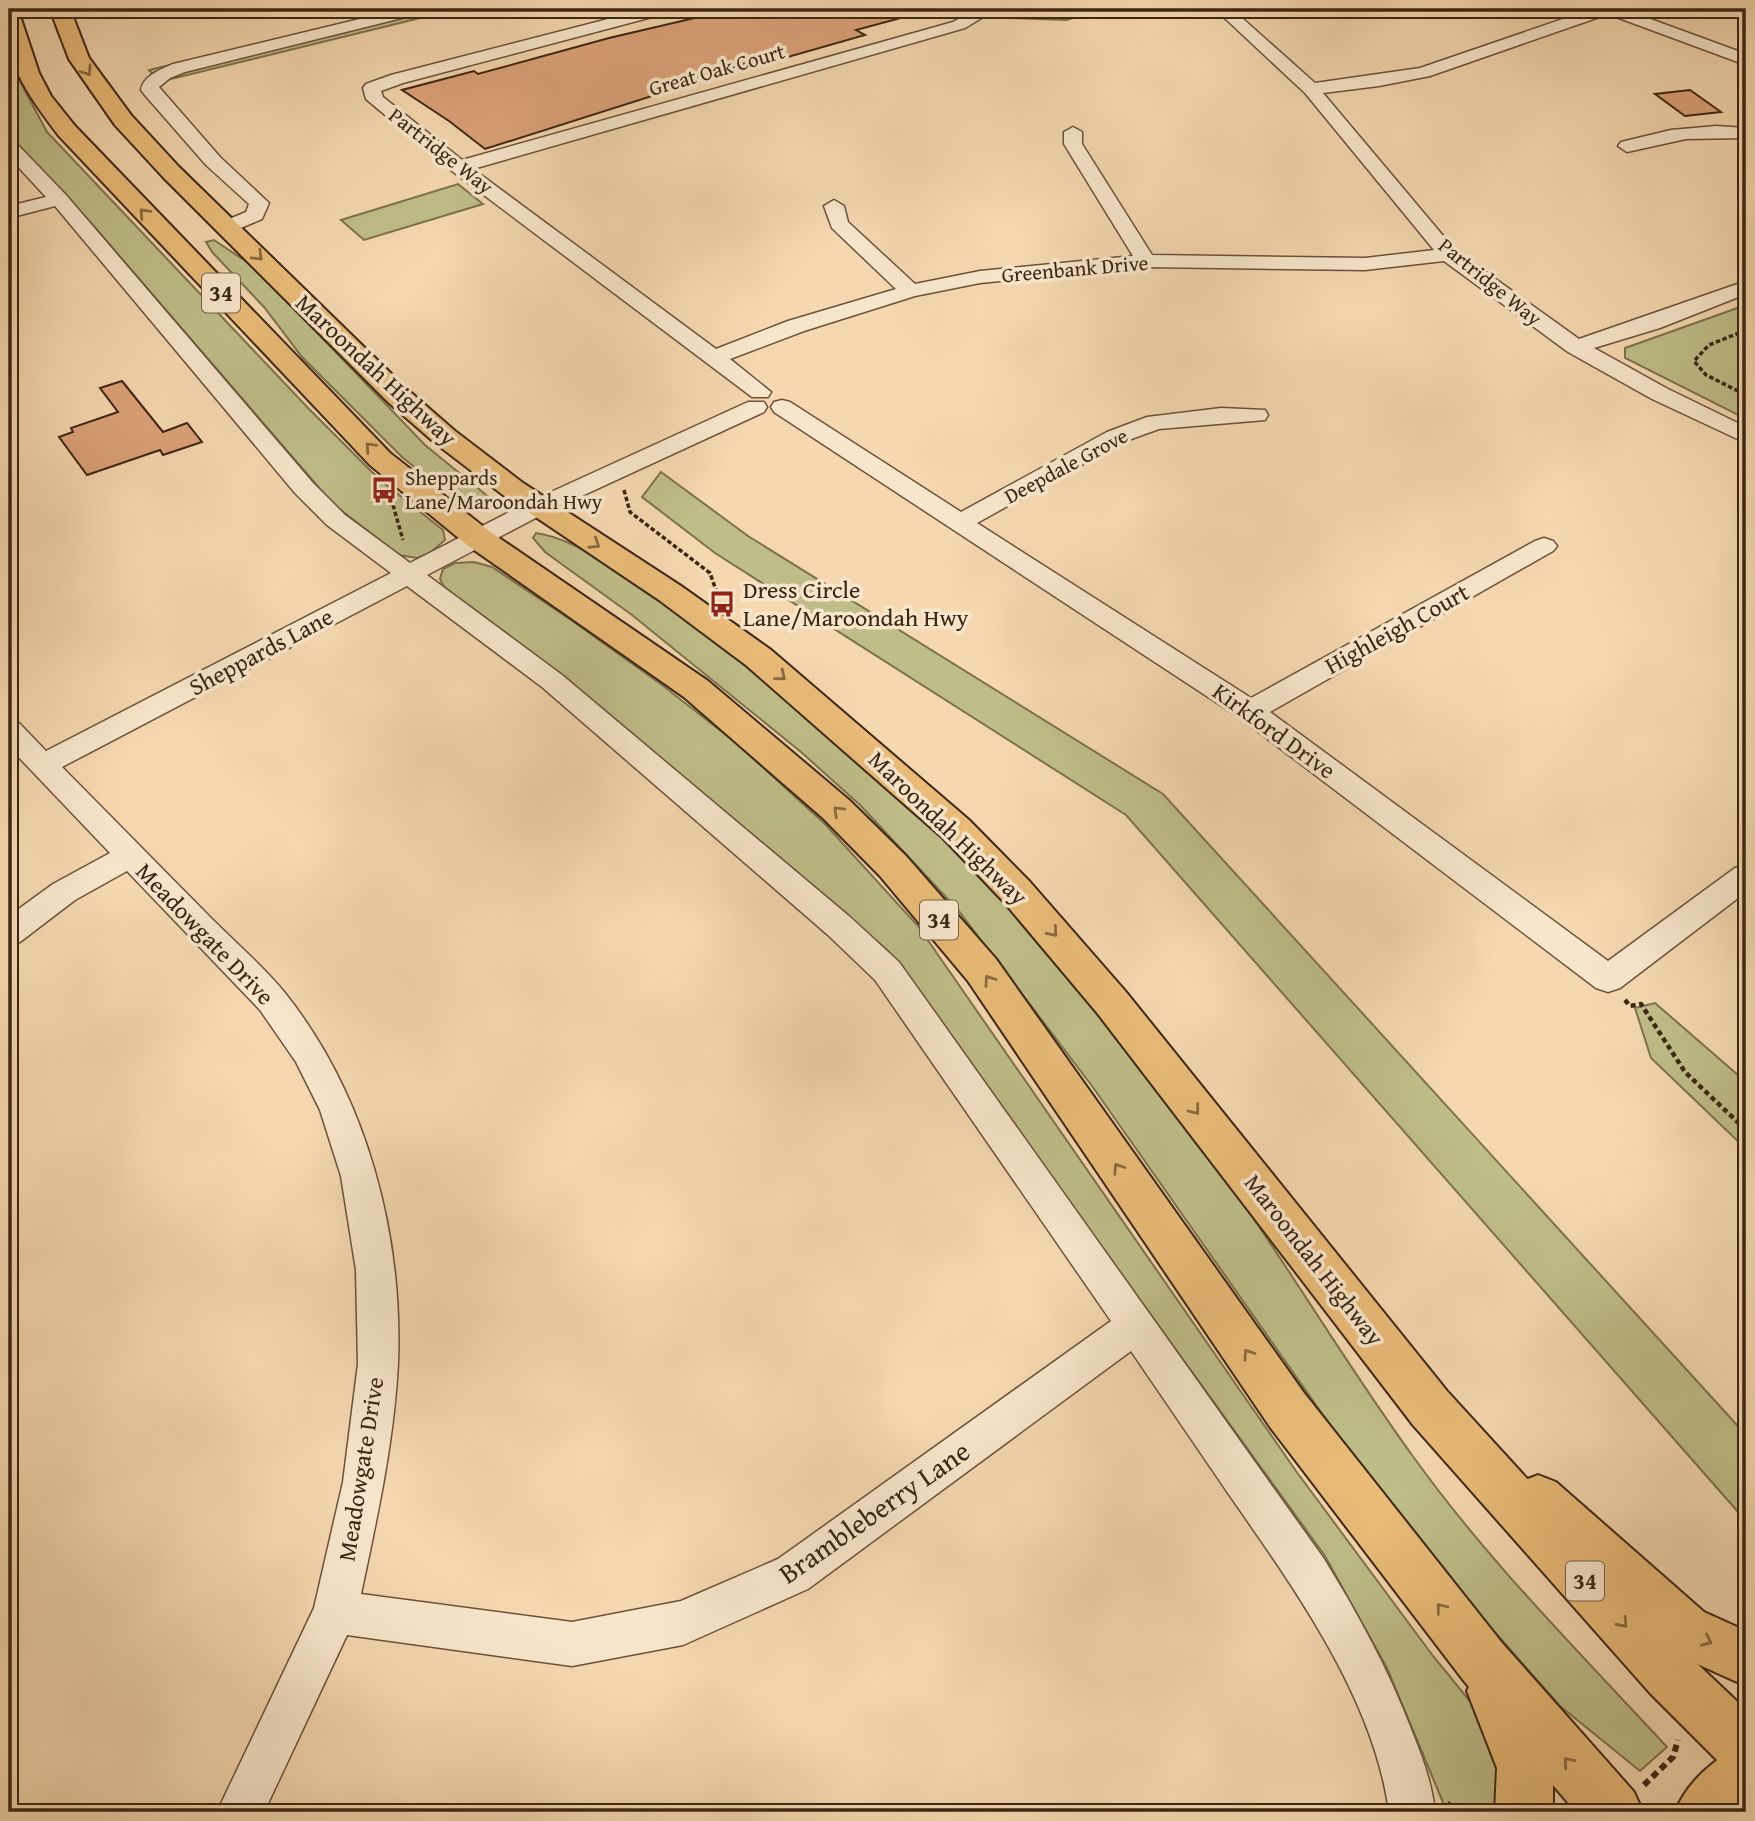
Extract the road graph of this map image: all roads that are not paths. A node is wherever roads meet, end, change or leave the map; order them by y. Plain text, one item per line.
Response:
1 (60, 9) edge
2 (420, 9) edge
3 (666, 9) edge
4 (1248, 9) edge
5 (1608, 9) edge
6 (1225, 10) edge
7 (985, 11) road end
8 (9, 13) edge
9 (1746, 60) edge
10 (1311, 89) junction
11 (1073, 132) dead end
12 (1746, 133) edge
13 (9, 146) edge
14 (1627, 146) dead end
15 (459, 167) junction
16 (59, 199) junction
17 (834, 206) dead end
18 (9, 212) edge
19 (200, 234) junction
20 (1448, 254) junction
21 (1146, 261) junction
22 (1746, 287) edge
23 (911, 291) junction
24 (1576, 347) junction
25 (715, 357) junction
26 (766, 402) junction
27 (1257, 415) dead end
28 (1746, 436) edge
29 (538, 507) junction
30 (962, 521) junction
31 (478, 538) junction
32 (1544, 546) dead end
33 (406, 557) junction
34 (1250, 711) junction
35 (9, 730) edge
36 (43, 765) junction
37 (129, 856) junction
38 (1746, 876) edge
39 (9, 933) edge
40 (1136, 1325) junction
41 (1430, 1408) junction
42 (335, 1612) junction
43 (1746, 1660) edge
44 (1483, 1662) junction
45 (1746, 1749) edge
46 (1746, 1772) edge
47 (240, 1812) edge
48 (1412, 1812) edge
49 (1524, 1812) edge
50 (1614, 1812) edge
51 (1704, 1812) edge

1 -> 19 main road, Maroondah Highway / 34
2 - 19 street
3 - 15 street, Partridge Way
4 - 6 street
5 - 9 street
5 - 10 street
6 - 10 street, Partridge Way
7 - 15 street, Great Oak Court
19 -> 8 main road, Maroondah Highway / 34
10 - 20 street, Partridge Way
11 - 21 street
12 - 14 street
13 - 16 street
15 - 25 street, Partridge Way
16 - 18 street
16 - 33 street
17 - 23 street
19 -> 29 main road, Maroondah Highway / 34
31 -> 19 main road, Maroondah Highway / 34
20 - 21 street, Greenbank Drive
20 - 24 street, Partridge Way
21 - 23 street, Greenbank Drive
22 - 24 street
23 - 25 street, Greenbank Drive
24 - 28 street, Partridge Way
25 - 26 street, Partridge Way
26 - 29 street, Sheppards Lane
26 - 30 street, Kirkford Drive
27 - 30 street, Deepdale Grove
29 - 31 street, Sheppards Lane
29 -> 41 main road, Maroondah Highway / 34
30 - 34 street, Kirkford Drive
31 - 33 street, Sheppards Lane
44 -> 31 main road, Maroondah Highway / 34
32 - 34 street, Highleigh Court
33 - 36 street, Sheppards Lane
33 - 40 street
34 - 38 street, Kirkford Drive
35 - 36 street, Meadowgate Drive
36 - 37 street, Meadowgate Drive
37 - 39 street
37 - 42 street, Meadowgate Drive
40 - 42 street, Brambleberry Lane
40 - 48 street
41 -> 43 main road
41 -> 45 main road, Maroondah Highway / 34
42 - 47 street, Meadowgate Drive
44 - 49 main road
50 -> 44 main road, Maroondah Highway / 34
46 - 51 main road

